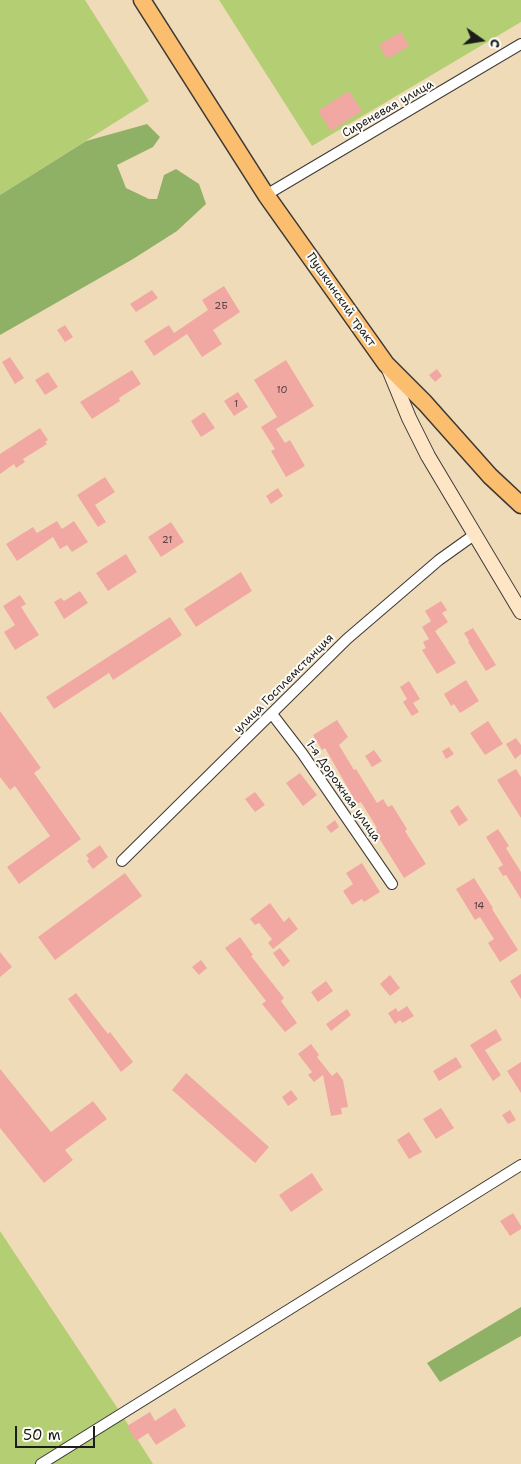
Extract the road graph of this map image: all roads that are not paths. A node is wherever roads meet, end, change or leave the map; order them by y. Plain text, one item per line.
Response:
1 (142, 0) edge
2 (521, 44) edge
3 (266, 194) junction
4 (386, 364) junction
5 (521, 505) edge
6 (474, 535) junction
7 (521, 612) edge
8 (272, 714) junction
9 (122, 861) dead end
10 (392, 884) dead end
11 (521, 1165) edge
12 (41, 1464) edge

1 - 3 main road, Пушкинский тракт
2 - 3 street, Сиреневая улица
3 - 4 main road, Пушкинский тракт
4 - 5 main road
4 - 6 main road, Пушкинский тракт
6 - 7 main road, Пушкинский тракт
6 - 8 street, улица Госплемстанция
8 - 9 street, улица Госплемстанция
8 - 10 street, 1-я Дорожная улица
11 - 12 street

